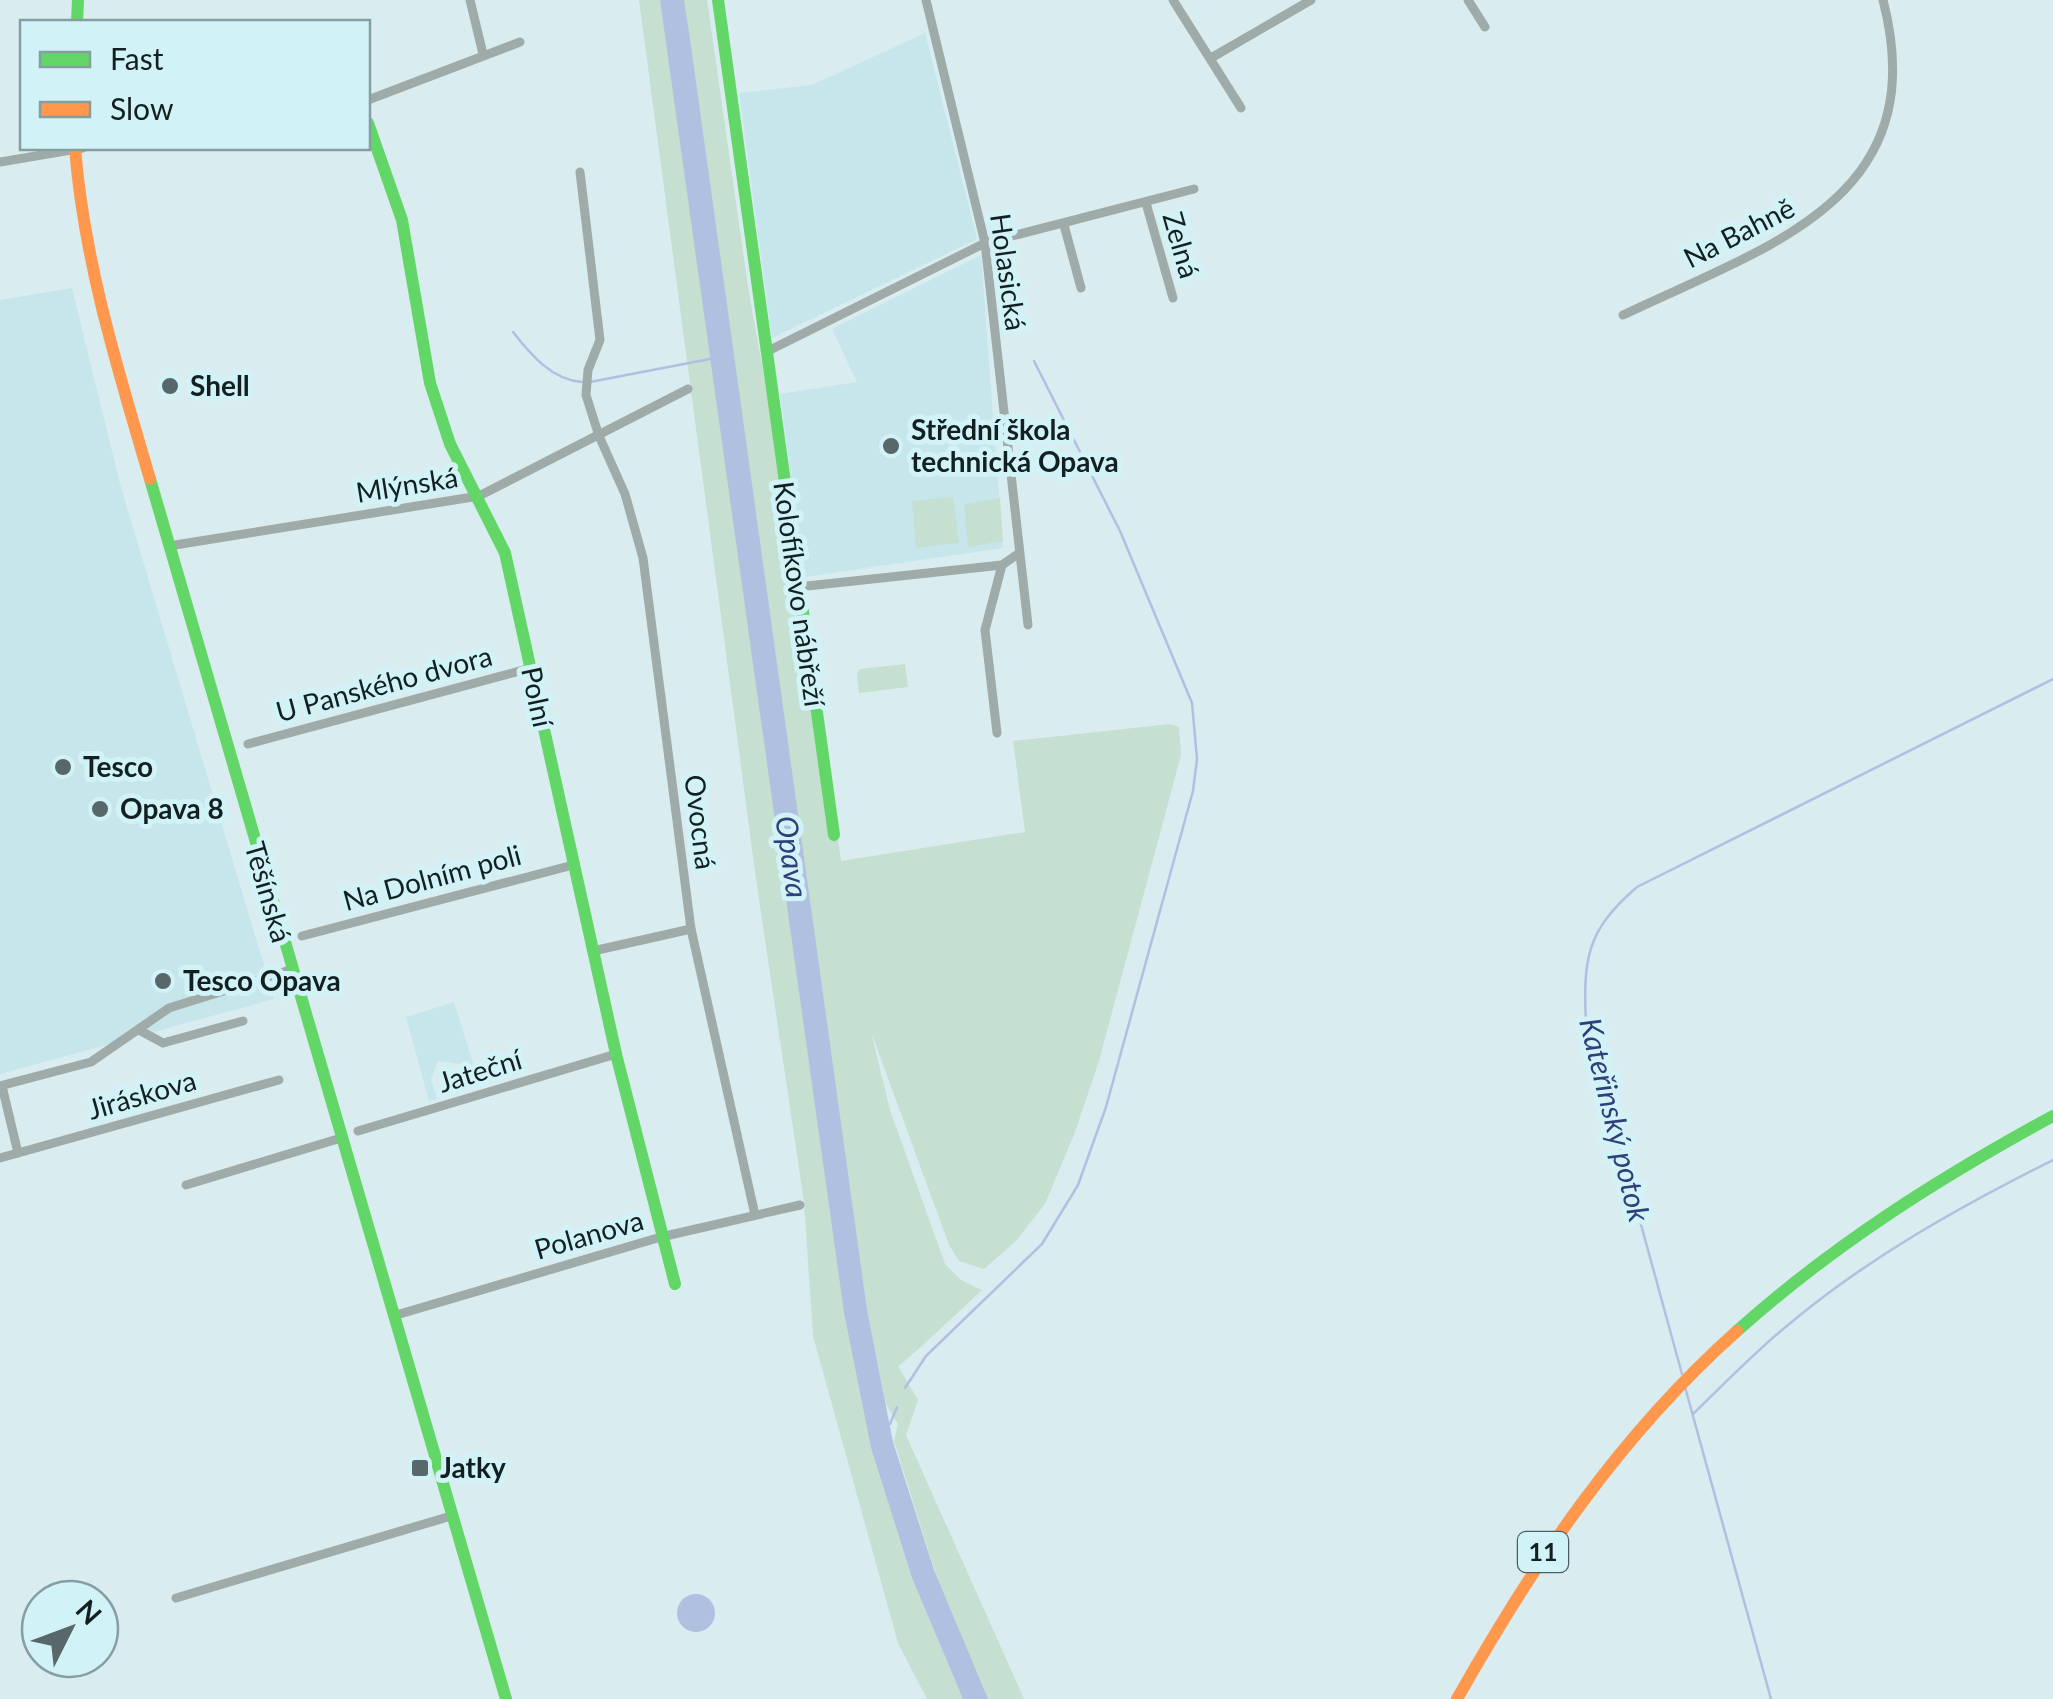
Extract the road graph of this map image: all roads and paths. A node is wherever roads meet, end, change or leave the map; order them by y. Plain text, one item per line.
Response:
1 (470, 0) edge
2 (718, 0) edge
3 (926, 0) edge
4 (1173, 0) edge
5 (1311, 0) edge
6 (1468, 0) edge
7 (1883, 0) edge
8 (1485, 28) dead end
9 (520, 42) dead end
10 (484, 54) junction
11 (1211, 58) junction
12 (370, 99) edge
13 (1241, 108) dead end
14 (370, 129) edge
15 (67, 150) edge
16 (78, 150) edge
17 (0, 162) edge
18 (580, 172) dead end
19 (1194, 189) dead end
20 (1146, 204) junction
21 (1064, 226) junction
22 (985, 243) junction
23 (1081, 288) dead end
24 (1174, 298) dead end
25 (1622, 315) dead end
26 (766, 352) junction
27 (688, 389) dead end
28 (599, 436) junction
29 (479, 496) junction
30 (169, 546) junction
31 (1018, 554) junction
32 (1002, 566) junction
33 (798, 587) junction
34 (1028, 625) dead end
35 (531, 668) junction
36 (996, 734) dead end
37 (248, 744) dead end
38 (834, 835) dead end
39 (573, 865) junction
40 (691, 929) junction
41 (302, 936) dead end
42 (593, 951) junction
43 (290, 970) junction
44 (243, 1021) dead end
45 (139, 1030) junction
46 (616, 1054) junction
47 (278, 1080) dead end
48 (1, 1086) edge
49 (2053, 1116) edge
50 (358, 1131) dead end
51 (341, 1138) junction
52 (18, 1153) junction
53 (0, 1158) edge
54 (186, 1184) dead end
55 (800, 1205) dead end
56 (756, 1215) junction
57 (661, 1237) junction
58 (675, 1284) dead end
59 (393, 1316) junction
60 (451, 1516) junction
61 (176, 1598) dead end
62 (506, 1699) edge
63 (1458, 1699) edge

1 - 10 street
2 - 26 street, Kolofíkovo nábřeží
3 - 22 street, Holasická
4 - 11 street
5 - 11 street
6 - 8 street
7 - 25 street, Na Bahně
9 - 10 street
10 - 12 street
11 - 13 street
14 - 29 street, Polní
15 - 17 street
16 - 30 street, Těšínská
18 - 28 street, Ovocná
19 - 20 street, Zelná
20 - 21 street, Zelná
20 - 24 street, Zelná
21 - 22 street, Zelná
21 - 23 street
22 - 26 street
22 - 31 street, Holasická
26 - 33 street, Kolofíkovo nábřeží
27 - 28 street, Mlýnská
28 - 29 street, Mlýnská
28 - 40 street, Ovocná
29 - 30 street, Mlýnská
29 - 35 street, Polní
30 - 43 street, Těšínská
31 - 32 street
31 - 34 street, Holasická
32 - 33 street
32 - 36 street
33 - 38 street, Kolofíkovo nábřeží
35 - 37 street, U Panského dvora
35 - 39 street, Polní
39 - 41 street, Na Dolním poli
39 - 42 street, Polní
40 - 42 street
40 - 56 street, Ovocná
42 - 46 street, Polní
43 - 45 street, Jiráskova
43 - 51 street, Těšínská
44 - 45 street, Jiráskova
45 - 48 street, Jiráskova
46 - 50 street, Jateční
46 - 57 street, Polní
47 - 52 street, Jiráskova
48 - 52 street, Jiráskova
49 - 63 street, 11
51 - 54 street
51 - 59 street, Těšínská
52 - 53 street, Jiráskova
55 - 56 street, Polanova
56 - 57 street, Polanova
57 - 58 street, Polní
57 - 59 street, Polanova
59 - 60 street, Těšínská
60 - 61 street
60 - 62 street, Těšínská

